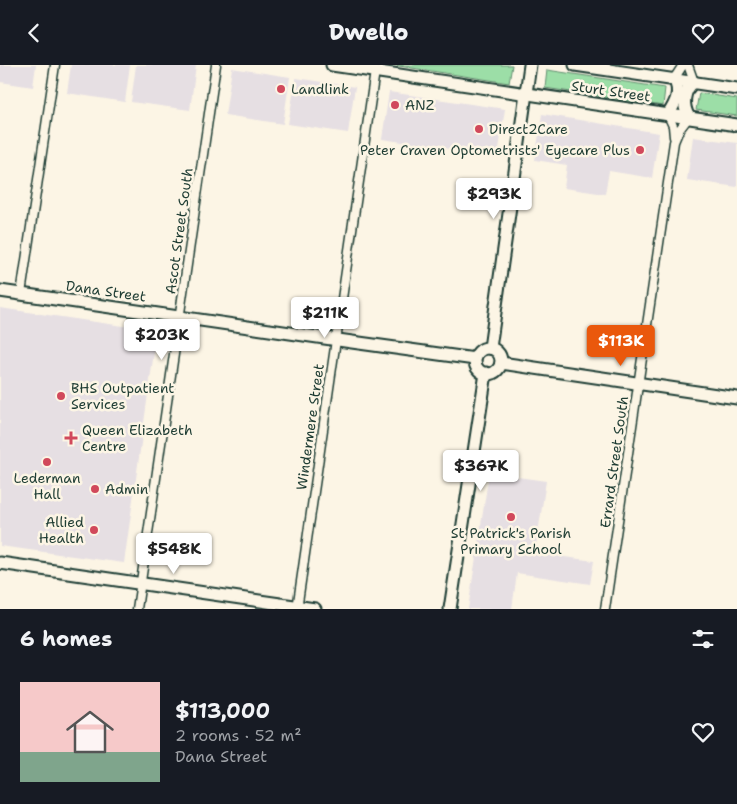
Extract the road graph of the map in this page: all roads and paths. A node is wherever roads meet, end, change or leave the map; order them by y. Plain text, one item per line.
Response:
1 (55, 65) edge
2 (216, 65) edge
3 (332, 65) edge
4 (530, 65) edge
5 (575, 65) edge
6 (683, 65) edge
7 (688, 65) edge
8 (375, 71) junction
9 (674, 79) junction
10 (694, 83) junction
11 (737, 89) edge
12 (525, 93) junction
13 (668, 115) junction
14 (689, 117) junction
15 (737, 125) edge
16 (674, 142) junction
17 (0, 291) edge
18 (21, 294) junction
19 (179, 317) junction
20 (336, 340) junction
21 (490, 348) junction
22 (476, 359) junction
23 (501, 363) junction
24 (486, 373) junction
25 (638, 383) junction
26 (737, 398) edge
27 (0, 563) edge
28 (140, 584) junction
29 (297, 608) edge
30 (136, 609) edge
31 (315, 609) edge
32 (450, 609) edge
33 (604, 609) edge

1 - 18 street
2 - 19 street, Ascot Street South
3 - 8 main road, Sturt Street
4 - 12 main road
5 - 9 main road, Sturt Street
6 - 9 street
7 - 10 street
8 - 12 main road, Sturt Street
8 - 20 street, Windermere Street
9 - 10 main road, Sturt Street
9 - 13 main road
10 - 11 main road, Sturt Street
10 - 14 main road
12 - 13 main road, Sturt Street
12 - 21 main road
13 - 14 main road, Sturt Street
13 - 16 street, Errard Street South
14 - 15 main road, Sturt Street
14 - 16 street, Errard Street South
16 - 25 street, Errard Street South
17 - 18 main road, Dana Street
18 - 19 main road, Dana Street
19 - 20 main road, Dana Street
19 - 28 street, Ascot Street South
20 - 22 main road, Dana Street
20 - 29 street, Windermere Street
21 - 22 main road
21 - 23 main road
22 - 24 main road
23 - 24 main road
23 - 25 main road
24 - 32 main road
25 - 26 main road
25 - 33 street, Errard Street South
27 - 28 main road
28 - 29 main road
28 - 30 street, Ascot Street South
29 - 31 main road

